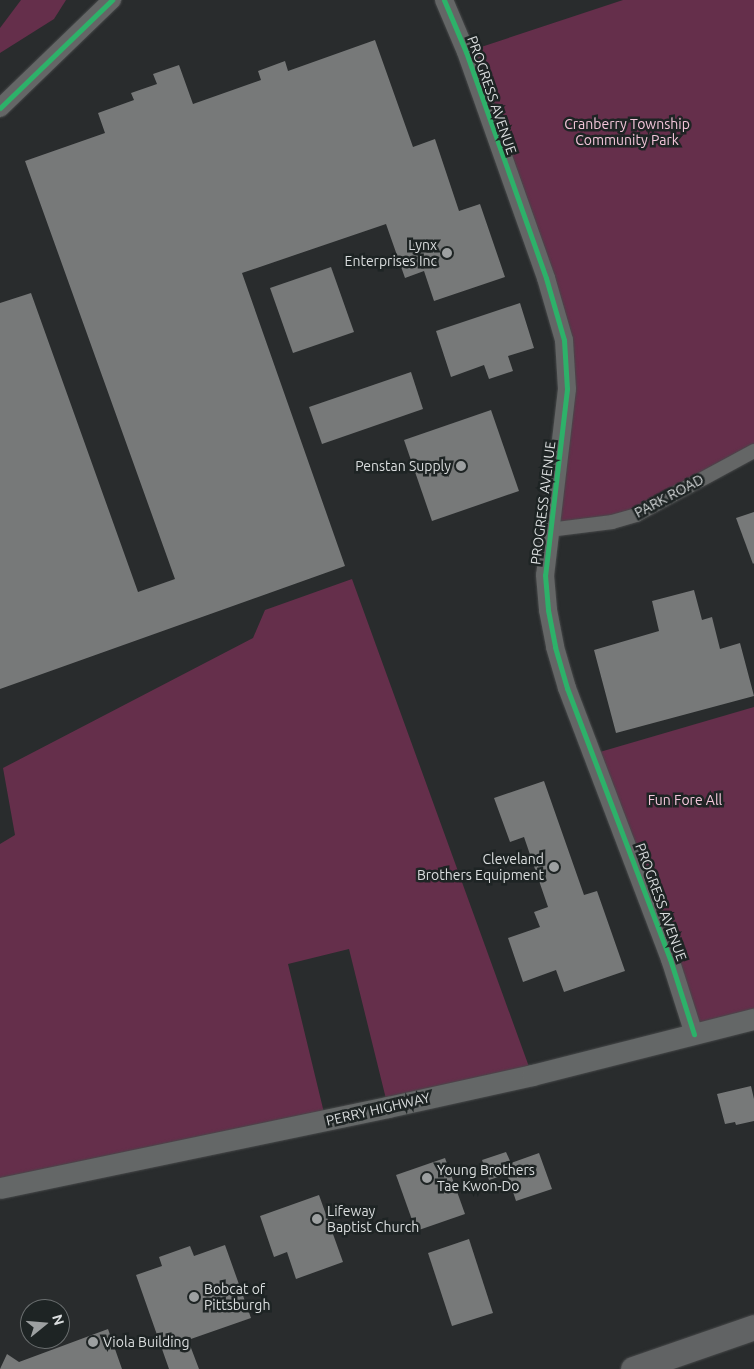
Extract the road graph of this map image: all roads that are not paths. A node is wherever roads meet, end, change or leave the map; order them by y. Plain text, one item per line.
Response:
1 (112, 0) edge
2 (444, 0) edge
3 (0, 108) edge
4 (754, 451) edge
5 (549, 530) junction
6 (754, 1019) edge
7 (694, 1034) junction
8 (0, 1188) edge
9 (754, 1327) edge
10 (633, 1369) edge

1 - 3 street
2 - 5 street, PROGRESS AVENUE
4 - 5 street, PARK ROAD
5 - 7 street, PROGRESS AVENUE
6 - 7 main road, PERRY HIGHWAY
7 - 8 main road, PERRY HIGHWAY
9 - 10 highway

